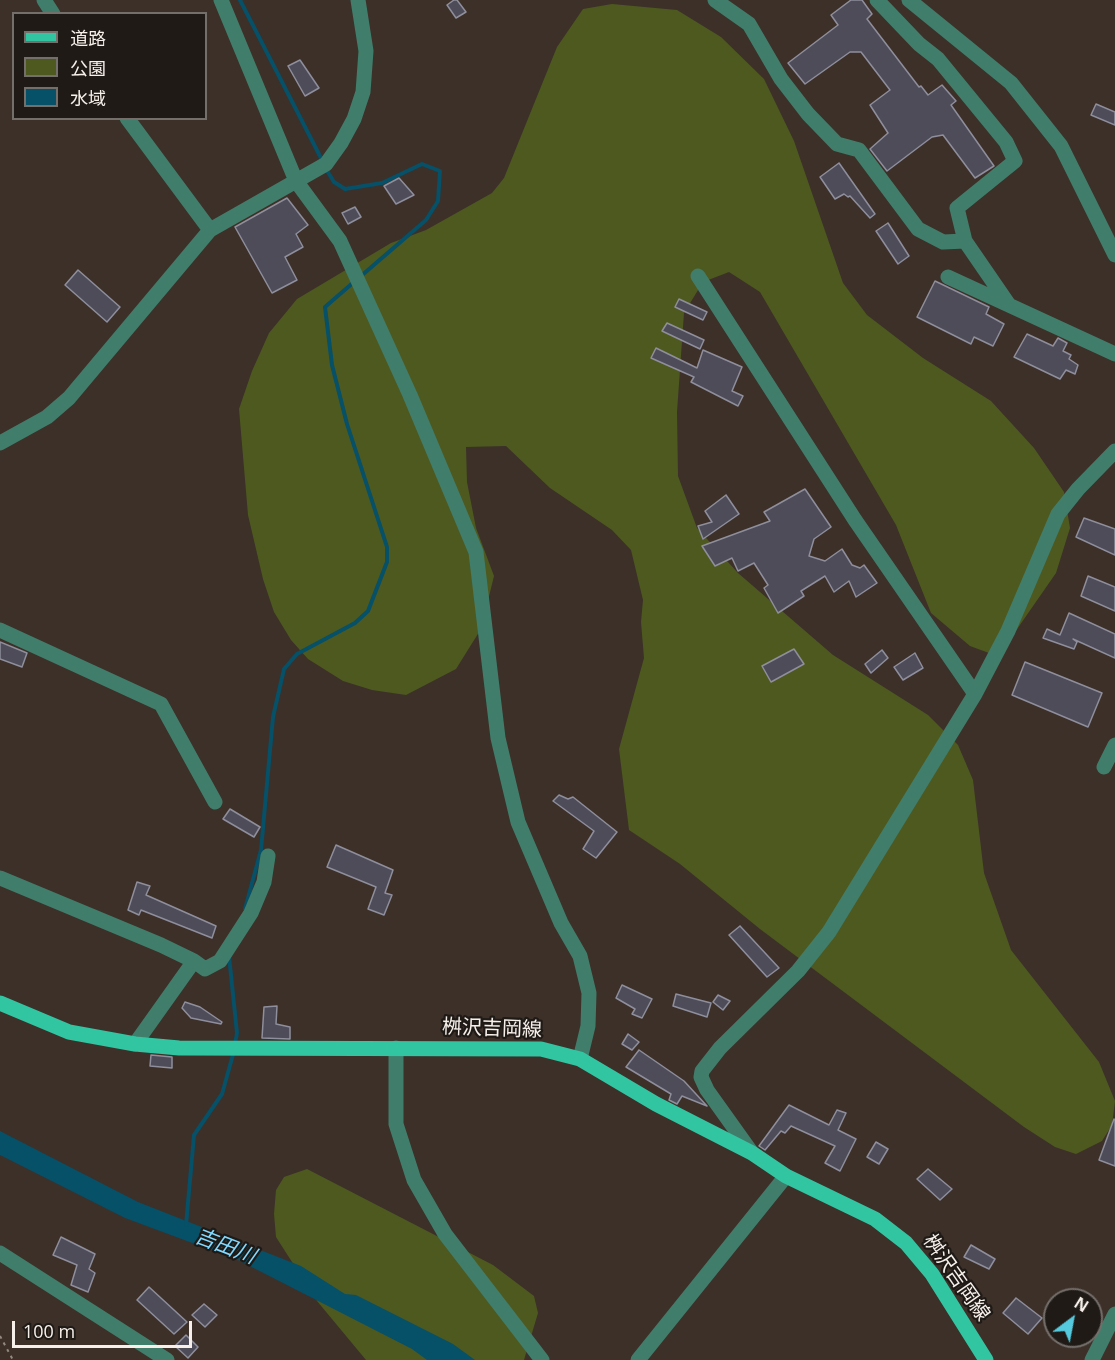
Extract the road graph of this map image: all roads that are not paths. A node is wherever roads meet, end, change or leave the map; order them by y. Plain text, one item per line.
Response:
1 (221, 0) edge
2 (358, 0) edge
3 (716, 0) edge
4 (877, 0) edge
5 (909, 0) edge
6 (128, 120) edge
7 (297, 181) junction
8 (210, 230) junction
9 (965, 241) junction
10 (1115, 255) edge
11 (698, 276) dead end
12 (948, 277) dead end
13 (1010, 305) junction
14 (1115, 354) edge
15 (0, 443) edge
16 (1115, 451) edge
17 (0, 630) edge
18 (975, 694) junction
19 (1115, 745) edge
20 (1104, 767) dead end
21 (215, 802) dead end
22 (268, 856) dead end
23 (0, 878) edge
24 (194, 961) junction
25 (0, 1002) edge
26 (135, 1044) junction
27 (396, 1048) junction
28 (580, 1059) junction
29 (752, 1153) junction
30 (786, 1176) junction
31 (0, 1253) edge
32 (1115, 1314) edge
33 (167, 1360) edge
34 (542, 1360) edge
35 (638, 1360) edge
36 (986, 1360) edge
37 (1092, 1360) edge

1 - 7 street
2 - 7 street
3 - 9 street
4 - 9 street
5 - 10 street
6 - 8 street
7 - 8 street
7 - 28 street
8 - 15 street
9 - 13 street
11 - 18 street
12 - 13 street
13 - 14 street
16 - 18 street
17 - 21 street
18 - 29 street
19 - 20 street
22 - 24 street
23 - 24 street
24 - 26 street
25 - 26 main road, 桝沢吉岡線
26 - 27 main road, 桝沢吉岡線
27 - 28 main road, 桝沢吉岡線
27 - 34 street
28 - 29 main road, 桝沢吉岡線
29 - 30 main road, 桝沢吉岡線
30 - 35 street
30 - 36 main road, 桝沢吉岡線
31 - 33 street
32 - 37 street

